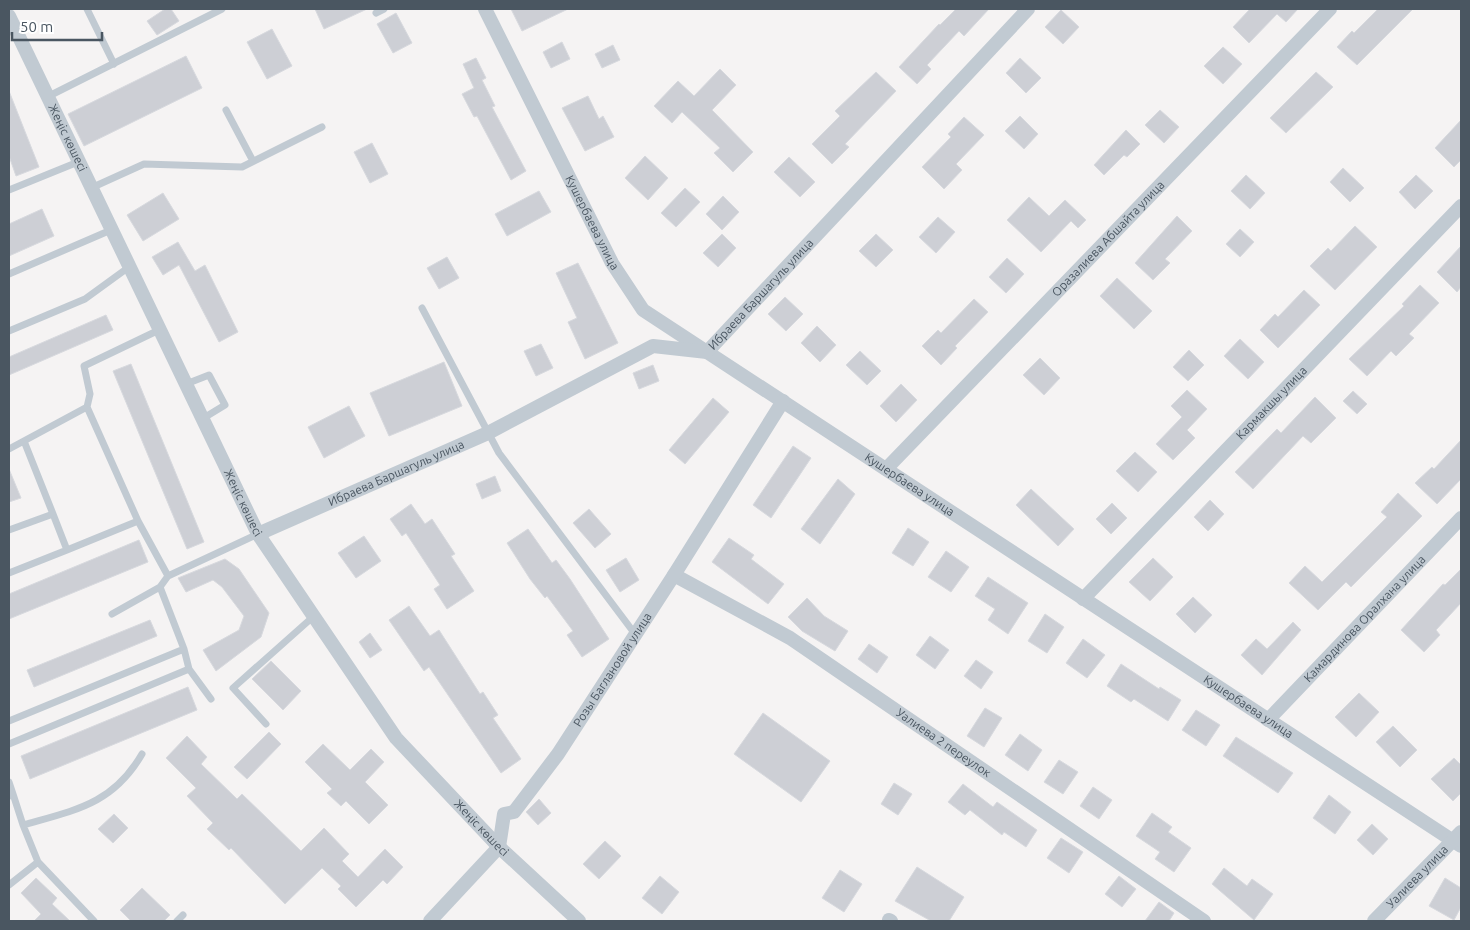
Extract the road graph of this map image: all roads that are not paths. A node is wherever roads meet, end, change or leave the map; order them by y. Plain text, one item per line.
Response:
1 (87, 9) edge
2 (222, 9) edge
3 (384, 9) edge
4 (485, 9) edge
5 (1028, 9) edge
6 (1330, 9) edge
7 (376, 13) dead end
8 (9, 16) edge
9 (114, 64) junction
10 (47, 97) junction
11 (226, 110) dead end
12 (322, 127) dead end
13 (253, 161) junction
14 (78, 162) junction
15 (91, 188) junction
16 (9, 190) edge
17 (1461, 206) edge
18 (111, 230) junction
19 (129, 267) junction
20 (9, 274) edge
21 (422, 308) dead end
22 (159, 330) junction
23 (9, 331) edge
24 (707, 352) junction
25 (186, 384) junction
26 (782, 401) junction
27 (87, 407) junction
28 (202, 419) junction
29 (488, 434) junction
30 (24, 441) junction
31 (9, 449) edge
32 (886, 469) junction
33 (53, 514) junction
34 (1461, 518) edge
35 (138, 521) junction
36 (9, 530) edge
37 (258, 534) junction
38 (67, 550) junction
39 (9, 573) edge
40 (674, 575) junction
41 (168, 576) junction
42 (160, 587) junction
43 (1083, 599) junction
44 (112, 614) dead end
45 (314, 616) junction
46 (635, 634) junction
47 (184, 648) junction
48 (189, 669) junction
49 (211, 699) dead end
50 (1268, 720) junction
51 (9, 721) edge
52 (266, 724) dead end
53 (9, 744) edge
54 (142, 754) dead end
55 (9, 782) edge
56 (11, 795) edge
57 (23, 825) junction
58 (1458, 840) edge
59 (499, 847) junction
60 (38, 862) junction
61 (9, 885) edge
62 (183, 915) dead end
63 (94, 921) edge
64 (177, 921) edge
65 (430, 921) edge
66 (579, 921) edge
67 (1204, 921) edge
68 (1374, 921) edge

1 - 9 lane
2 - 9 lane
3 - 7 lane
4 - 24 street, Кушербаева улица
5 - 24 street, Ибраева Баршагуль улица
6 - 32 street, Оразалиева Абшайта улица
8 - 10 street, Жеңіс көшесі
9 - 10 lane
10 - 14 street, Жеңіс көшесі
11 - 13 lane
12 - 13 lane
13 - 15 lane
14 - 15 street, Жеңіс көшесі
14 - 16 lane
15 - 18 street, Жеңіс көшесі
17 - 43 street, Кармакшы улица
18 - 19 street, Жеңіс көшесі
18 - 20 lane
19 - 22 street, Жеңіс көшесі
19 - 23 lane
21 - 29 lane
22 - 25 street, Жеңіс көшесі
22 - 27 lane
24 - 26 street, Кушербаева улица
24 - 29 street, Ибраева Баршагуль улица
25 - 28 street, Жеңіс көшесі
25 - 28 lane
26 - 32 street, Кушербаева улица
26 - 40 street, Розы Баглановой улица
27 - 30 lane
27 - 35 lane
28 - 37 street, Жеңіс көшесі
29 - 37 street, Ибраева Баршагуль улица
29 - 46 lane
30 - 31 lane
30 - 33 lane
32 - 43 street, Кушербаева улица
33 - 36 lane
33 - 38 lane
34 - 50 street, Камардинова Оралхана улица
35 - 38 lane
35 - 41 lane
37 - 41 lane
37 - 45 street, Жеңіс көшесі
38 - 39 lane
40 - 46 street, Розы Баглановой улица
40 - 67 street, Уалиева 2 переулок
41 - 42 lane
42 - 44 lane
42 - 47 lane
43 - 50 street, Кушербаева улица
45 - 52 lane
45 - 59 street, Жеңіс көшесі
46 - 59 street, Розы Баглановой улица
47 - 48 lane
47 - 51 lane
48 - 49 lane
48 - 53 lane
50 - 58 street, Кушербаева улица
54 - 57 lane
55 - 56 lane
56 - 57 lane
57 - 60 lane
58 - 68 street, Уалиева улица
59 - 65 street
59 - 66 street, Жеңіс көшесі
60 - 61 lane
60 - 63 lane
62 - 64 lane

